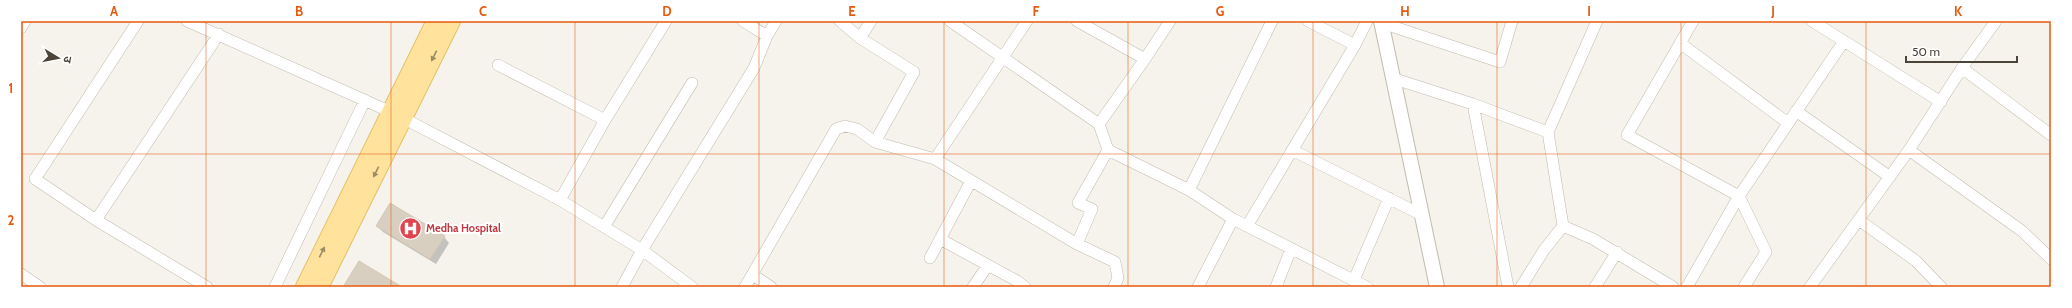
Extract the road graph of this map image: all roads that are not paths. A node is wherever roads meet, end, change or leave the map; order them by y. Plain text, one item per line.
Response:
1 (26, 21) edge
2 (138, 21) edge
3 (187, 21) edge
4 (436, 21) edge
5 (451, 21) edge
6 (666, 21) edge
7 (743, 21) edge
8 (776, 21) edge
9 (840, 21) edge
10 (871, 21) edge
11 (950, 21) edge
12 (1027, 21) edge
13 (1077, 21) edge
14 (1170, 21) edge
15 (1272, 21) edge
16 (1308, 21) edge
17 (1367, 21) edge
18 (1512, 21) edge
19 (1597, 21) edge
20 (1693, 21) edge
21 (1812, 21) edge
22 (1996, 21) edge
23 (1381, 22) edge
24 (21, 28) edge
25 (220, 34) junction
26 (767, 36) junction
27 (860, 38) junction
28 (1844, 41) junction
29 (1680, 43) junction
30 (1355, 45) junction
31 (1002, 57) junction
32 (1145, 59) junction
33 (498, 64) dead end
34 (1962, 68) junction
35 (1395, 79) junction
36 (692, 83) dead end
37 (364, 100) junction
38 (1941, 102) junction
39 (1473, 104) junction
40 (1796, 111) junction
41 (397, 115) junction
42 (605, 120) junction
43 (1788, 123) junction
44 (1100, 124) junction
45 (1548, 132) junction
46 (2051, 135) edge
47 (875, 142) junction
48 (1108, 150) junction
49 (1292, 150) junction
50 (1910, 150) junction
51 (935, 159) junction
52 (1890, 177) junction
53 (972, 181) junction
54 (1189, 190) junction
55 (1739, 196) junction
56 (1389, 198) junction
57 (560, 200) junction
58 (1422, 215) junction
59 (1233, 219) junction
60 (96, 220) junction
61 (1859, 220) junction
62 (1247, 226) junction
63 (1563, 226) junction
64 (604, 227) junction
65 (940, 239) junction
66 (1077, 244) junction
67 (1291, 249) junction
68 (642, 250) junction
69 (1617, 252) junction
70 (930, 258) dead end
71 (2051, 259) edge
72 (988, 265) junction
73 (21, 274) edge
74 (752, 275) junction
75 (1354, 280) junction
76 (40, 287) edge
77 (207, 287) edge
78 (275, 287) edge
79 (305, 287) edge
80 (320, 287) edge
81 (622, 287) edge
82 (692, 287) edge
83 (745, 287) edge
84 (771, 287) edge
85 (973, 287) edge
86 (1025, 287) edge
87 (1114, 287) edge
88 (1198, 287) edge
89 (1276, 287) edge
90 (1366, 287) edge
91 (1437, 287) edge
92 (1508, 287) edge
93 (1521, 287) edge
94 (1595, 287) edge
95 (1673, 287) edge
96 (1687, 287) edge
97 (1744, 287) edge
98 (1810, 287) edge
99 (1941, 287) edge

1 - 24 street
2 - 60 street
3 - 25 street
4 - 41 main road
5 -> 41 main road
6 - 42 street
7 - 26 street
8 - 26 street
9 - 27 street
10 - 27 street
11 - 31 street
12 - 31 street
13 - 32 street
14 - 32 street
15 - 54 street
16 - 30 street
17 - 30 street
18 - 23 street
19 - 45 street
20 - 29 street
21 - 28 street
22 - 34 street
23 - 35 street
25 - 37 street
25 - 60 street
26 - 68 street
27 - 47 street
28 - 38 street
28 - 40 street
29 - 43 street
29 - 55 street
30 - 49 street
31 - 44 street
31 - 51 street
32 - 44 street
33 - 42 street
34 - 38 street
34 - 46 street
35 - 39 street
35 - 58 street
36 - 64 street
37 - 41 street
37 - 78 street
38 - 50 street
39 - 45 street
39 - 92 street
40 - 43 street
40 - 52 street
41 - 57 street
79 -> 41 main road
41 -> 80 main road
42 - 57 street
43 - 55 street
44 - 48 street
45 - 63 street
47 - 51 street
47 - 74 street
48 - 54 street
48 - 66 street
49 - 56 street
49 - 62 street
50 - 52 street
50 - 71 street
51 - 53 street
52 - 61 street
53 - 65 street
53 - 66 street
54 - 59 street
55 - 96 street
55 - 97 street
56 - 58 street
56 - 75 street
57 - 64 street
58 - 91 street
59 - 62 street
59 - 88 street
60 - 77 street
61 - 98 street
61 - 99 street
62 - 67 street
63 - 69 street
63 - 93 street
64 - 68 street
65 - 70 street
65 - 72 street
66 - 87 street
67 - 75 street
67 - 89 street
68 - 81 street
68 - 82 street
69 - 94 street
69 - 95 street
72 - 85 street
72 - 86 street
73 - 76 street
74 - 83 street
74 - 84 street
75 - 90 street

